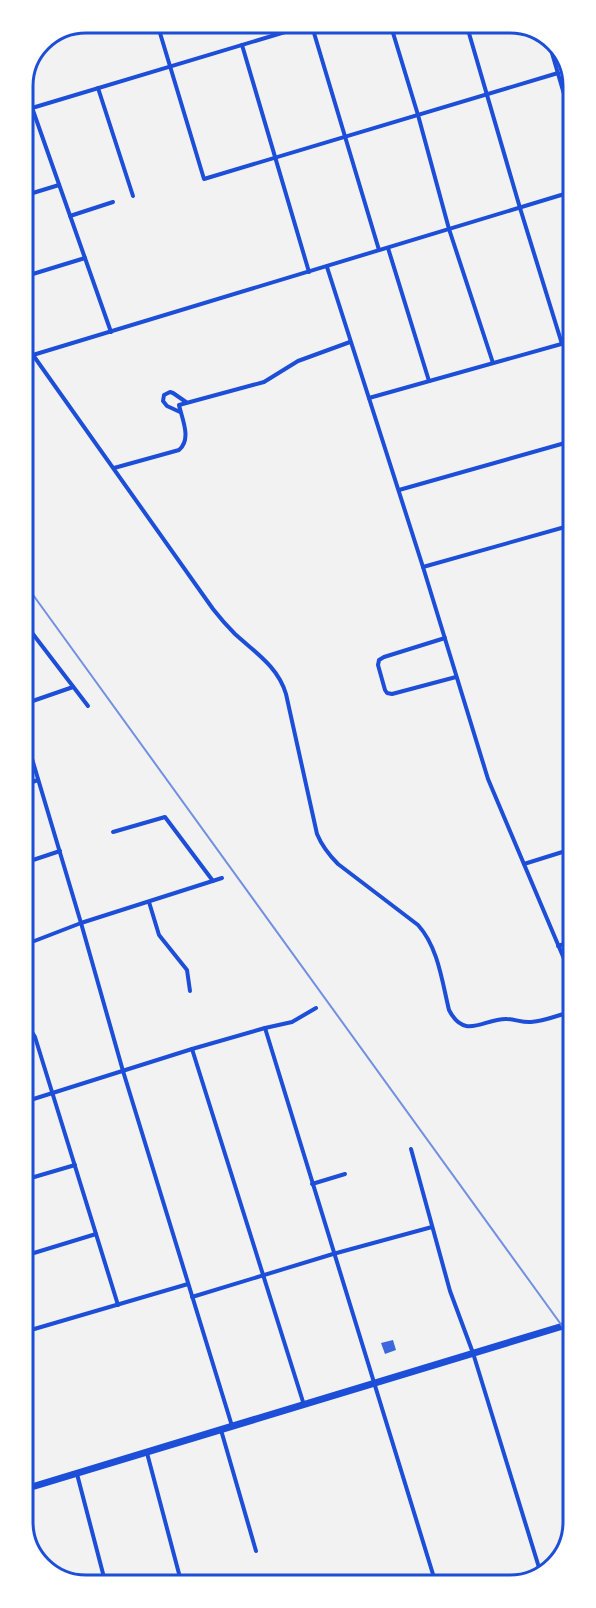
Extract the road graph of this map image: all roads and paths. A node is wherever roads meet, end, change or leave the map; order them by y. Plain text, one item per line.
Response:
1 (160, 33) edge
2 (280, 33) edge
3 (315, 33) edge
4 (393, 33) edge
5 (469, 33) edge
6 (242, 45) junction
7 (553, 55) edge
8 (170, 66) junction
9 (558, 73) junction
10 (98, 88) junction
11 (563, 90) edge
12 (488, 94) junction
13 (33, 108) edge
14 (33, 111) edge
15 (418, 116) junction
16 (345, 138) junction
17 (275, 158) junction
18 (59, 185) junction
19 (33, 193) edge
20 (563, 195) edge
21 (133, 196) dead end
22 (113, 202) dead end
23 (520, 208) junction
24 (70, 216) junction
25 (449, 229) junction
26 (388, 248) junction
27 (378, 250) junction
28 (85, 258) junction
29 (327, 267) junction
30 (309, 272) junction
31 (33, 274) edge
32 (111, 332) junction
33 (350, 342) junction
34 (562, 344) joint
35 (33, 355) joint
36 (493, 363) junction
37 (429, 381) junction
38 (369, 398) junction
39 (186, 403) junction
40 (180, 413) junction
41 (563, 444) edge
42 (114, 468) junction
43 (399, 490) junction
44 (563, 528) edge
45 (423, 567) junction
46 (33, 634) edge
47 (445, 638) junction
48 (456, 676) junction
49 (73, 687) junction
50 (33, 701) edge
51 (88, 706) dead end
52 (33, 763) edge
53 (38, 780) junction
54 (33, 782) edge
55 (112, 832) dead end
56 (60, 851) junction
57 (563, 852) edge
58 (33, 860) edge
59 (524, 864) junction
60 (222, 878) dead end
61 (213, 881) junction
62 (149, 902) junction
63 (81, 923) junction
64 (33, 942) edge
65 (563, 944) edge
66 (558, 946) junction
67 (563, 957) edge
68 (190, 991) dead end
69 (316, 1008) dead end
70 (563, 1014) edge
71 (265, 1028) junction
72 (33, 1034) edge
73 (192, 1050) junction
74 (123, 1071) junction
75 (53, 1094) junction
76 (33, 1100) edge
77 (411, 1149) dead end
78 (75, 1165) junction
79 (345, 1174) dead end
80 (33, 1177) edge
81 (312, 1184) junction
82 (432, 1227) junction
83 (96, 1234) junction
84 (33, 1253) edge
85 (333, 1254) junction
86 (262, 1275) junction
87 (188, 1284) junction
88 (192, 1297) junction
89 (118, 1305) junction
90 (563, 1326) edge
91 (33, 1329) edge
92 (472, 1353) junction
93 (373, 1385) junction
94 (304, 1406) junction
95 (233, 1427) junction
96 (221, 1430) junction
97 (147, 1452) junction
98 (77, 1473) junction
99 (33, 1487) edge
100 (256, 1551) dead end
101 (539, 1566) edge
102 (103, 1575) edge
103 (179, 1575) edge
104 (432, 1575) edge

1 - 8 street
2 - 6 street
3 - 16 street
4 - 15 street
5 - 12 street
6 - 8 street
6 - 17 street
7 - 9 street
8 - 10 street
8 - 17 street
9 - 11 street
9 - 12 street
10 - 13 street
10 - 21 street
12 - 15 street
12 - 23 street
14 - 18 street
15 - 16 street
15 - 25 street
16 - 17 street
16 - 27 street
17 - 30 street
18 - 19 street
18 - 24 street
20 - 23 street
22 - 24 street
23 - 25 street
23 - 34 street
24 - 28 street
25 - 26 street
25 - 36 street
26 - 27 street
26 - 37 street
27 - 29 street
28 - 31 street
28 - 32 street
29 - 30 street
29 - 33 street
30 - 32 street
32 - 35 street
33 - 38 street
33 - 39 street
34 - 36 street
35 - 42 street
36 - 37 street
37 - 38 street
38 - 43 street
39 - 40 street
39 - 40 street
40 - 42 street
41 - 43 street
42 - 70 street
43 - 45 street
44 - 45 street
45 - 47 street
46 - 49 street
47 - 48 street
47 - 48 street
48 - 59 street
49 - 50 street
49 - 51 street
52 - 53 street
53 - 54 street
53 - 56 street
55 - 61 street
56 - 58 street
56 - 63 street
57 - 59 street
59 - 66 street
60 - 61 street
61 - 62 street
62 - 63 street
62 - 68 street
63 - 64 street
63 - 74 street
65 - 66 street
66 - 67 street
69 - 71 street
71 - 73 street
71 - 81 street
72 - 75 street
73 - 74 street
73 - 86 street
74 - 75 street
74 - 87 street
75 - 76 street
75 - 78 street
77 - 82 street
78 - 80 street
78 - 83 street
79 - 81 street
81 - 85 street
82 - 85 street
82 - 92 street
83 - 84 street
83 - 89 street
85 - 86 street
85 - 93 street
86 - 88 street
86 - 94 street
87 - 88 street
87 - 89 street
88 - 95 street
89 - 91 street
90 - 92 main road
92 - 93 main road
92 - 101 street
93 - 94 main road
93 - 104 street
94 - 95 main road
95 - 96 main road
96 - 97 main road
96 - 100 street
97 - 98 main road
97 - 103 street
98 - 99 main road
98 - 102 street

